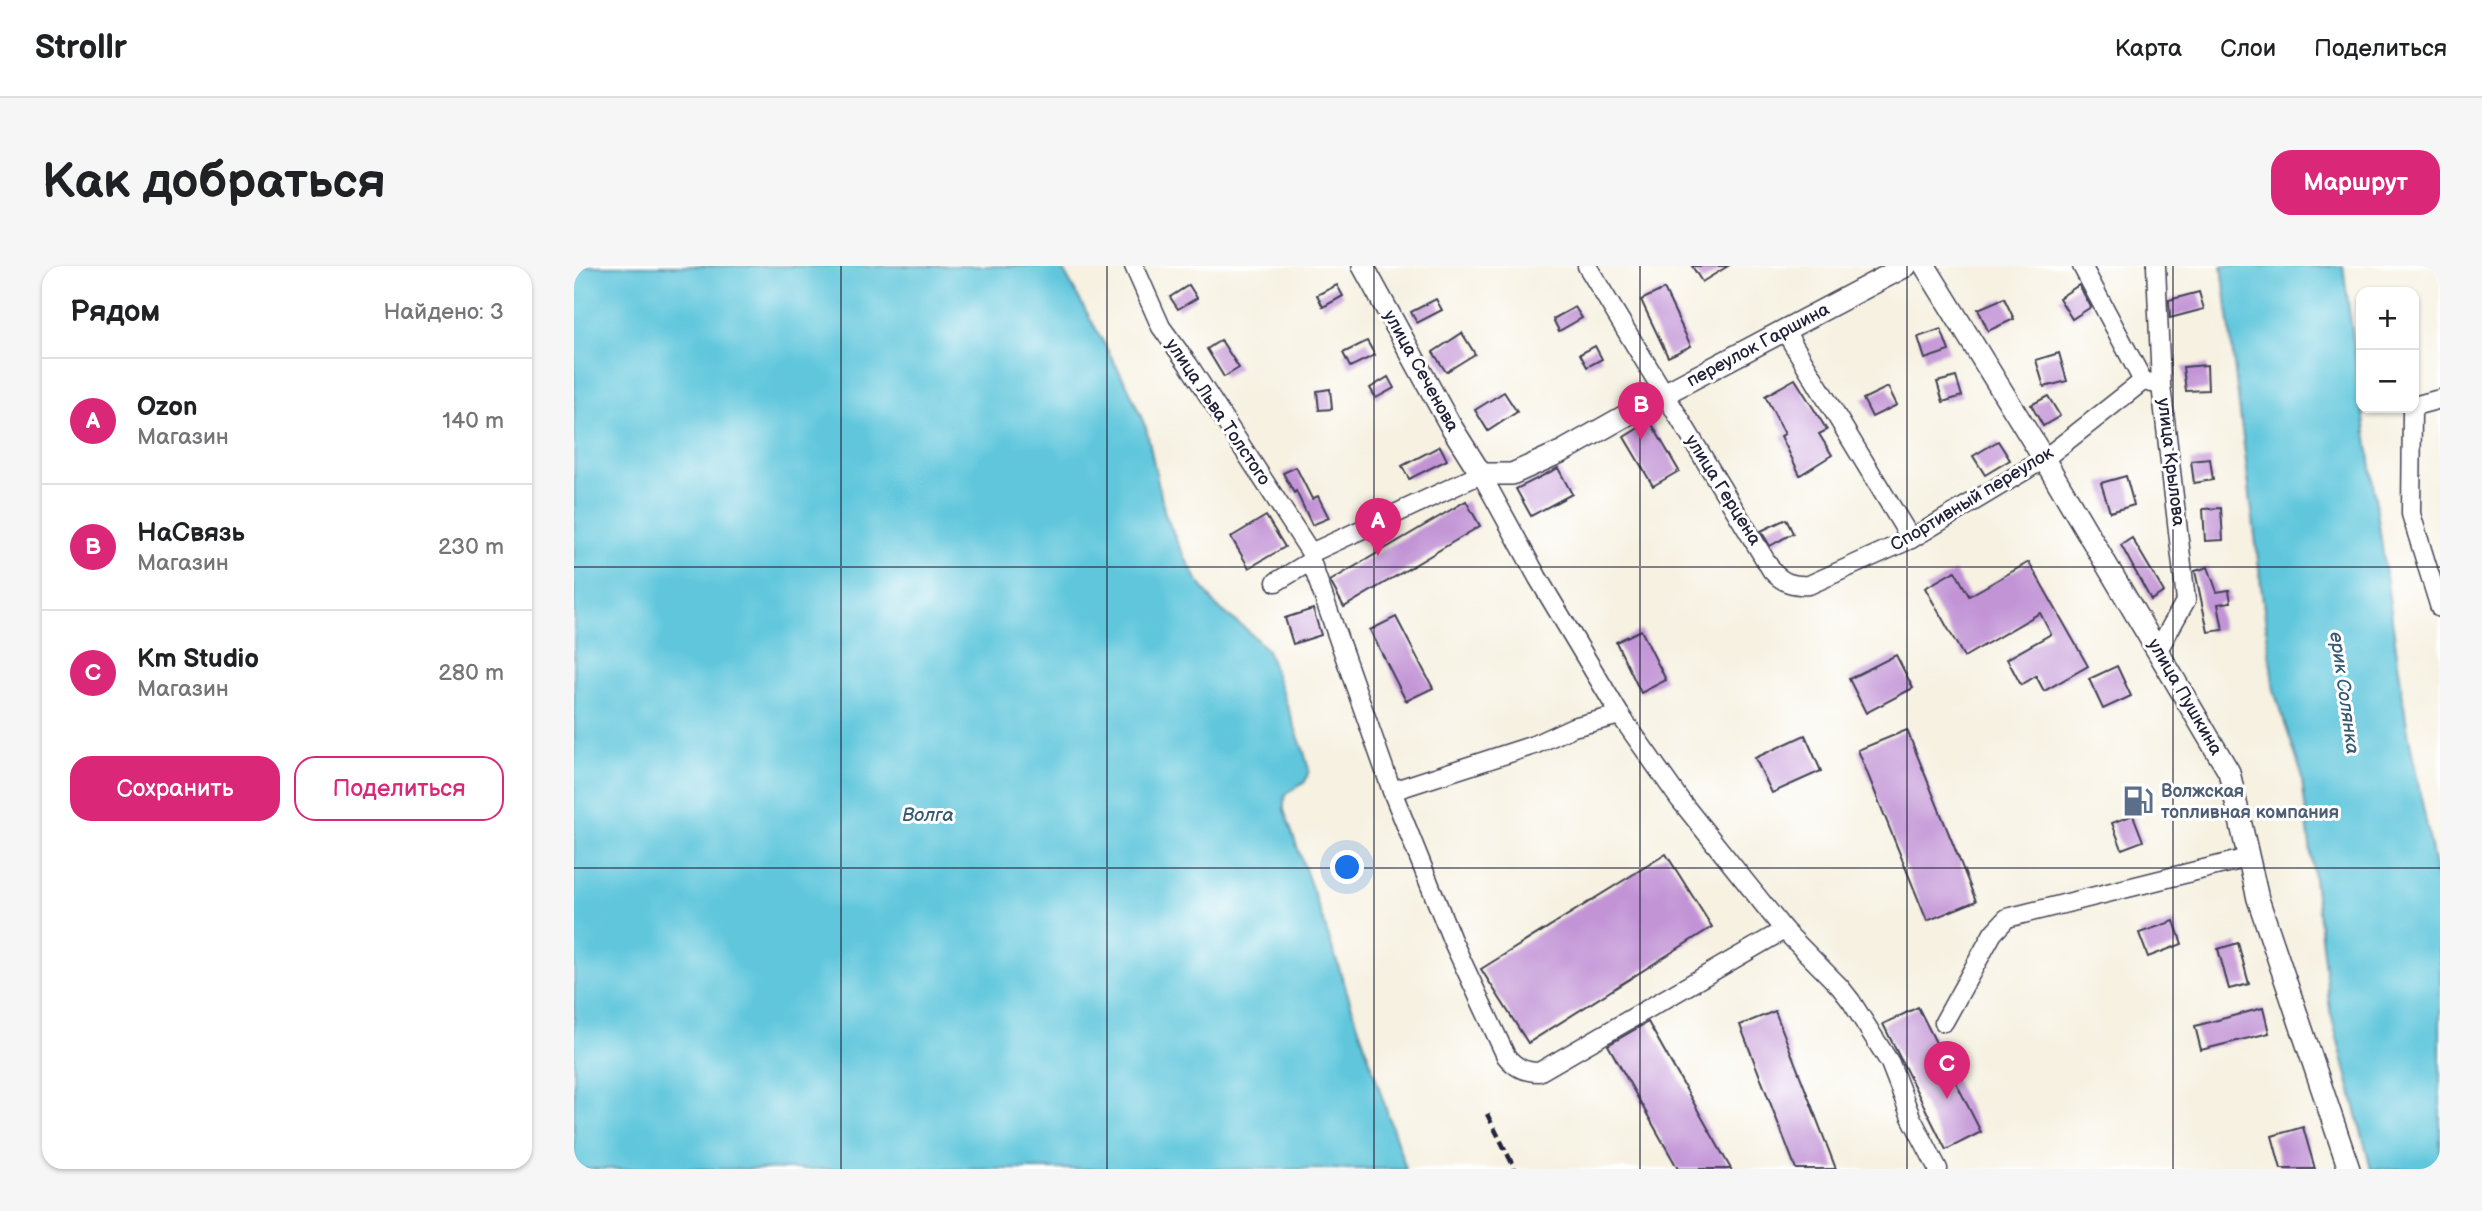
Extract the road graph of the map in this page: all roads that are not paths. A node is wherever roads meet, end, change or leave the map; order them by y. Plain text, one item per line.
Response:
1 (1134, 266) edge
2 (1363, 266) edge
3 (1587, 266) edge
4 (1906, 266) edge
5 (1926, 266) edge
6 (2082, 266) edge
7 (2156, 266) edge
8 (1785, 331) junction
9 (2152, 383) junction
10 (1664, 394) junction
11 (2440, 399) edge
12 (2419, 405) edge
13 (2413, 413) edge
14 (2044, 459) junction
15 (1481, 474) junction
16 (1912, 538) junction
17 (1311, 557) junction
18 (1772, 570) joint
19 (1276, 582) dead end
20 (2440, 608) edge
21 (2158, 650) junction
22 (1620, 715) junction
23 (1392, 791) junction
24 (2248, 858) junction
25 (1784, 930) junction
26 (1944, 1022) dead end
27 (1938, 1169) edge
28 (2349, 1169) edge

1 - 17 street, улица Льва Толстого
2 - 15 main road, улица Сеченова
3 - 10 street, улица Герцена
4 - 8 main road, переулок Гаршина
5 - 14 main road, улица Пушкина
6 - 9 street
7 - 9 street, улица Крылова
8 - 10 main road, переулок Гаршина
8 - 16 street
9 - 14 street, Спортивный переулок
9 - 21 street, улица Крылова
10 - 15 main road, переулок Гаршина
10 - 18 street, улица Герцена
11 - 12 street
13 - 20 street
14 - 16 street, Спортивный переулок
14 - 21 main road, улица Пушкина
15 - 17 street, переулок Гаршина
15 - 22 street
16 - 18 street, Спортивный переулок
17 - 19 street, переулок Гаршина
17 - 23 street, улица Льва Толстого
21 - 24 main road, улица Пушкина
22 - 23 street
22 - 25 street
23 - 25 street, улица Льва Толстого
24 - 26 street
24 - 28 main road, улица Пушкина
25 - 27 street

